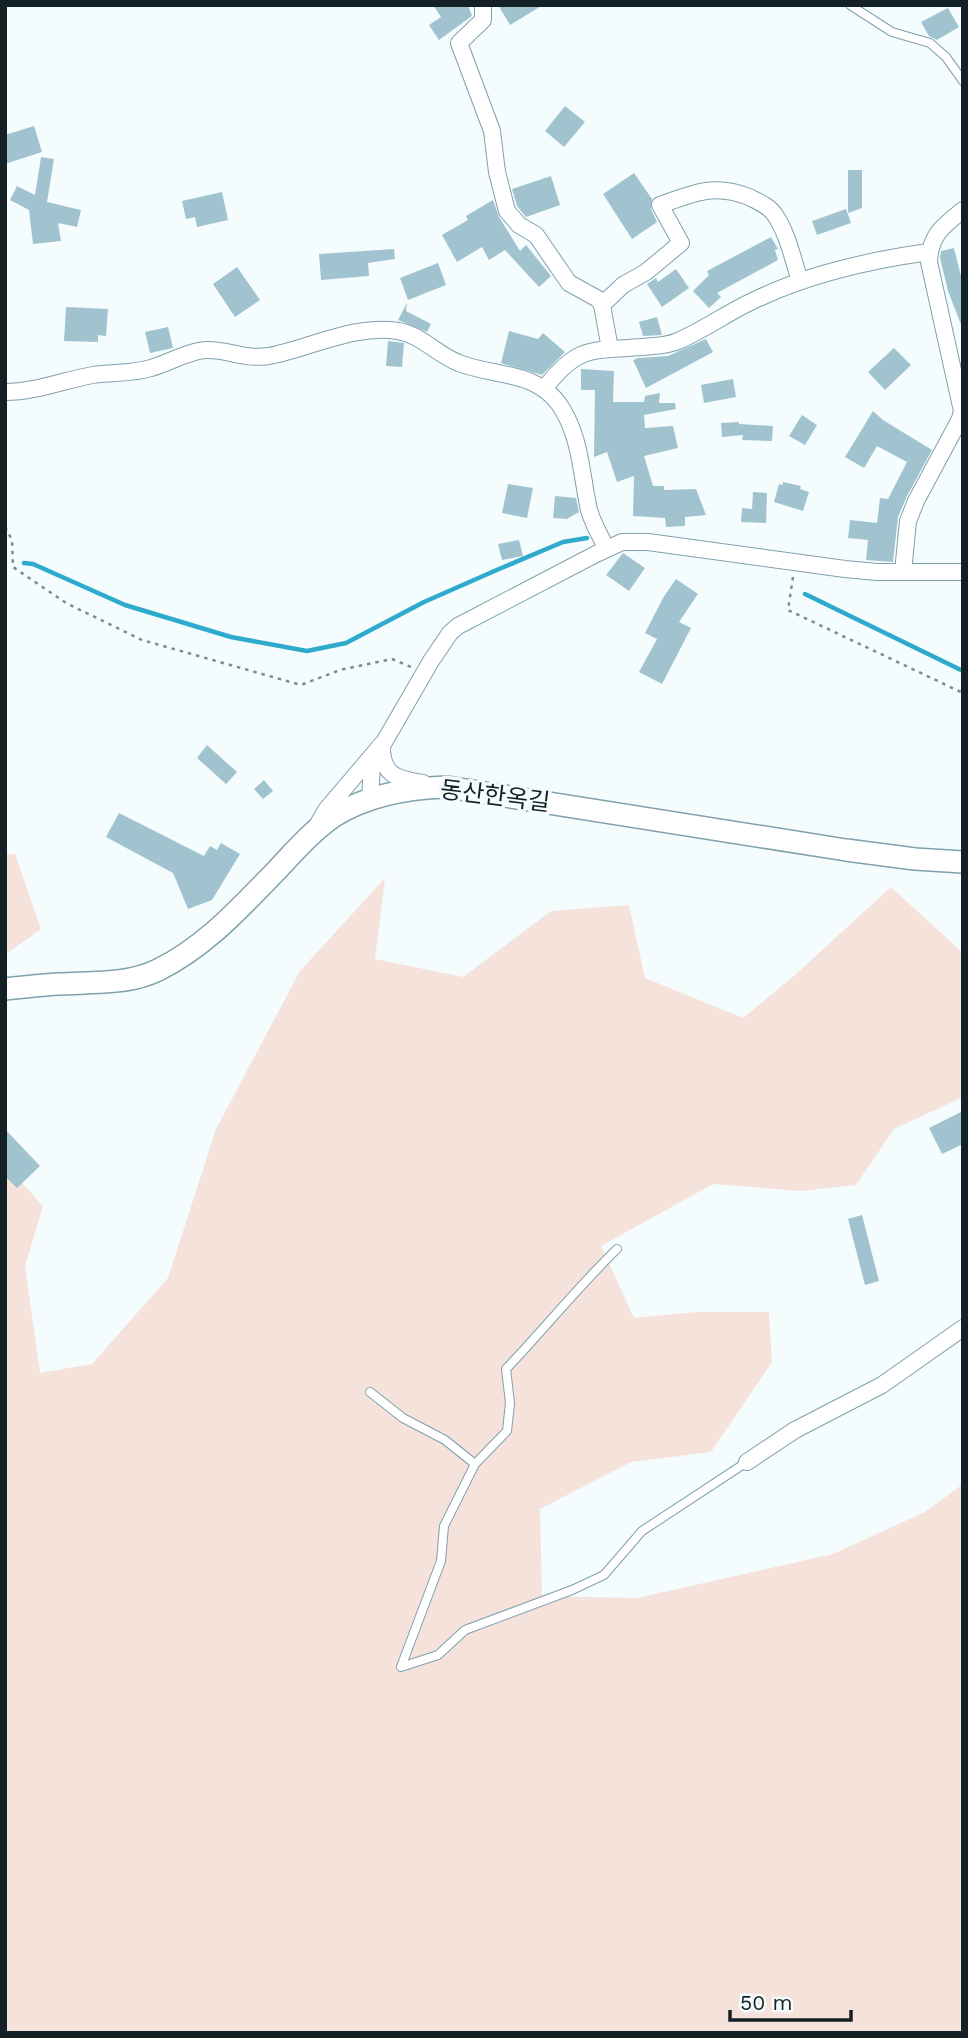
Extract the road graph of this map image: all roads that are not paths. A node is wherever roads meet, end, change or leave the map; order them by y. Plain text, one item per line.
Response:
1 (483, 5) edge
2 (850, 5) edge
3 (963, 81) edge
4 (963, 210) edge
5 (929, 252) junction
6 (800, 281) junction
7 (603, 305) junction
8 (610, 349) junction
9 (544, 389) junction
10 (5, 392) edge
11 (607, 549) junction
12 (903, 572) junction
13 (963, 572) edge
14 (382, 744) junction
15 (447, 787) junction
16 (370, 800) junction
17 (312, 834) junction
18 (963, 862) edge
19 (5, 989) edge
20 (617, 1248) dead end
21 (963, 1328) edge
22 (370, 1392) dead end
23 (747, 1462) joint
24 (475, 1464) junction

1 - 7 street
2 - 3 lane
4 - 5 street
5 - 6 street
5 - 12 street
6 - 7 street
6 - 8 street
7 - 8 street
8 - 9 street
9 - 10 street
9 - 11 street
11 - 12 street
11 - 14 street
12 - 13 street
14 - 15 street
14 - 16 street
14 - 17 street
15 - 16 street, 동산한옥길
15 - 18 street, 동산한옥길
16 - 17 street, 동산한옥길
17 - 19 street, 동산한옥길
20 - 24 lane
21 - 23 street
22 - 24 lane
23 - 24 lane

